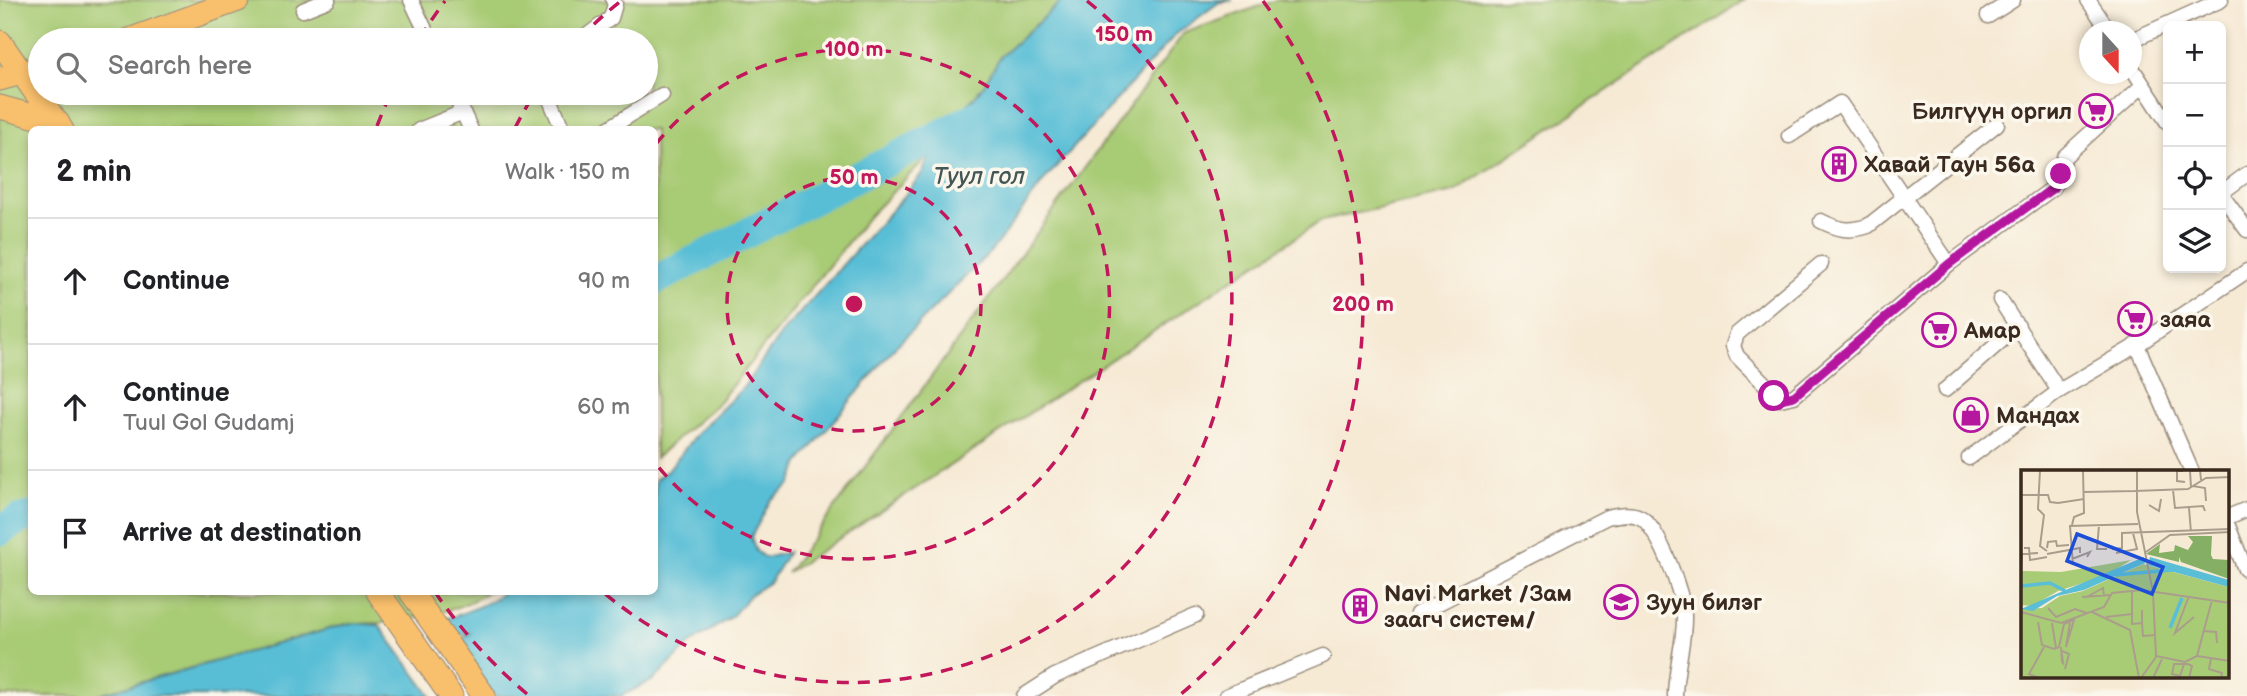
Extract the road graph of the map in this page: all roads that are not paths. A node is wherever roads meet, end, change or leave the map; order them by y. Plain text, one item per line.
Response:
1 (238, 0) edge
2 (328, 0) edge
3 (411, 0) edge
4 (613, 0) edge
5 (2013, 0) edge
6 (2088, 0) edge
7 (2221, 0) edge
8 (303, 10) dead end
9 (1988, 16) dead end
10 (2102, 21) edge
11 (162, 28) edge
12 (424, 28) edge
13 (597, 28) edge
14 (2142, 36) edge
15 (0, 42) edge
16 (28, 66) edge
17 (28, 71) edge
18 (0, 79) edge
19 (2141, 86) joint
20 (662, 95) dead end
21 (658, 98) edge
22 (50, 105) edge
23 (460, 105) edge
24 (552, 105) edge
25 (646, 105) edge
26 (0, 107) edge
27 (463, 112) junction
28 (2163, 116) edge
29 (1997, 124) dead end
30 (58, 126) edge
31 (60, 126) edge
32 (429, 126) edge
33 (469, 126) edge
34 (561, 126) edge
35 (612, 126) edge
36 (1789, 136) dead end
37 (2247, 174) edge
38 (2226, 190) edge
39 (1904, 195) junction
40 (2226, 201) edge
41 (1821, 221) dead end
42 (2247, 230) edge
43 (1821, 264) dead end
44 (1949, 264) junction
45 (2247, 271) edge
46 (2000, 300) dead end
47 (2018, 326) junction
48 (2137, 345) junction
49 (1945, 390) dead end
50 (2059, 391) junction
51 (1969, 458) dead end
52 (2191, 470) edge
53 (2247, 509) edge
54 (2230, 516) edge
55 (2230, 531) edge
56 (2245, 569) dead end
57 (380, 595) edge
58 (413, 595) edge
59 (1417, 614) dead end
60 (1196, 615) dead end
61 (1323, 656) dead end
62 (451, 696) edge
63 (484, 696) edge
64 (1024, 696) edge
65 (1226, 696) edge
66 (1675, 696) edge

1 - 11 main road
2 - 8 street
3 - 12 street
4 - 13 street
5 - 9 street
6 - 10 street
7 - 14 street
15 - 16 main road
17 - 18 main road
19 - 28 street
19 - 44 street
20 - 21 street
22 - 31 main road
23 - 27 street
24 - 34 street
25 - 35 street
26 - 30 main road
27 - 32 street
27 - 33 street
29 - 39 street
36 - 39 street
37 - 38 street
39 - 41 street
39 - 44 street
40 - 42 street
43 - 44 street
45 - 48 street
46 - 47 street
47 - 49 street
47 - 50 street
48 - 50 street
48 - 52 street
50 - 51 street
53 - 54 street
55 - 56 street
57 - 62 main road
58 - 63 main road
59 - 66 street
60 - 64 street
61 - 65 street

